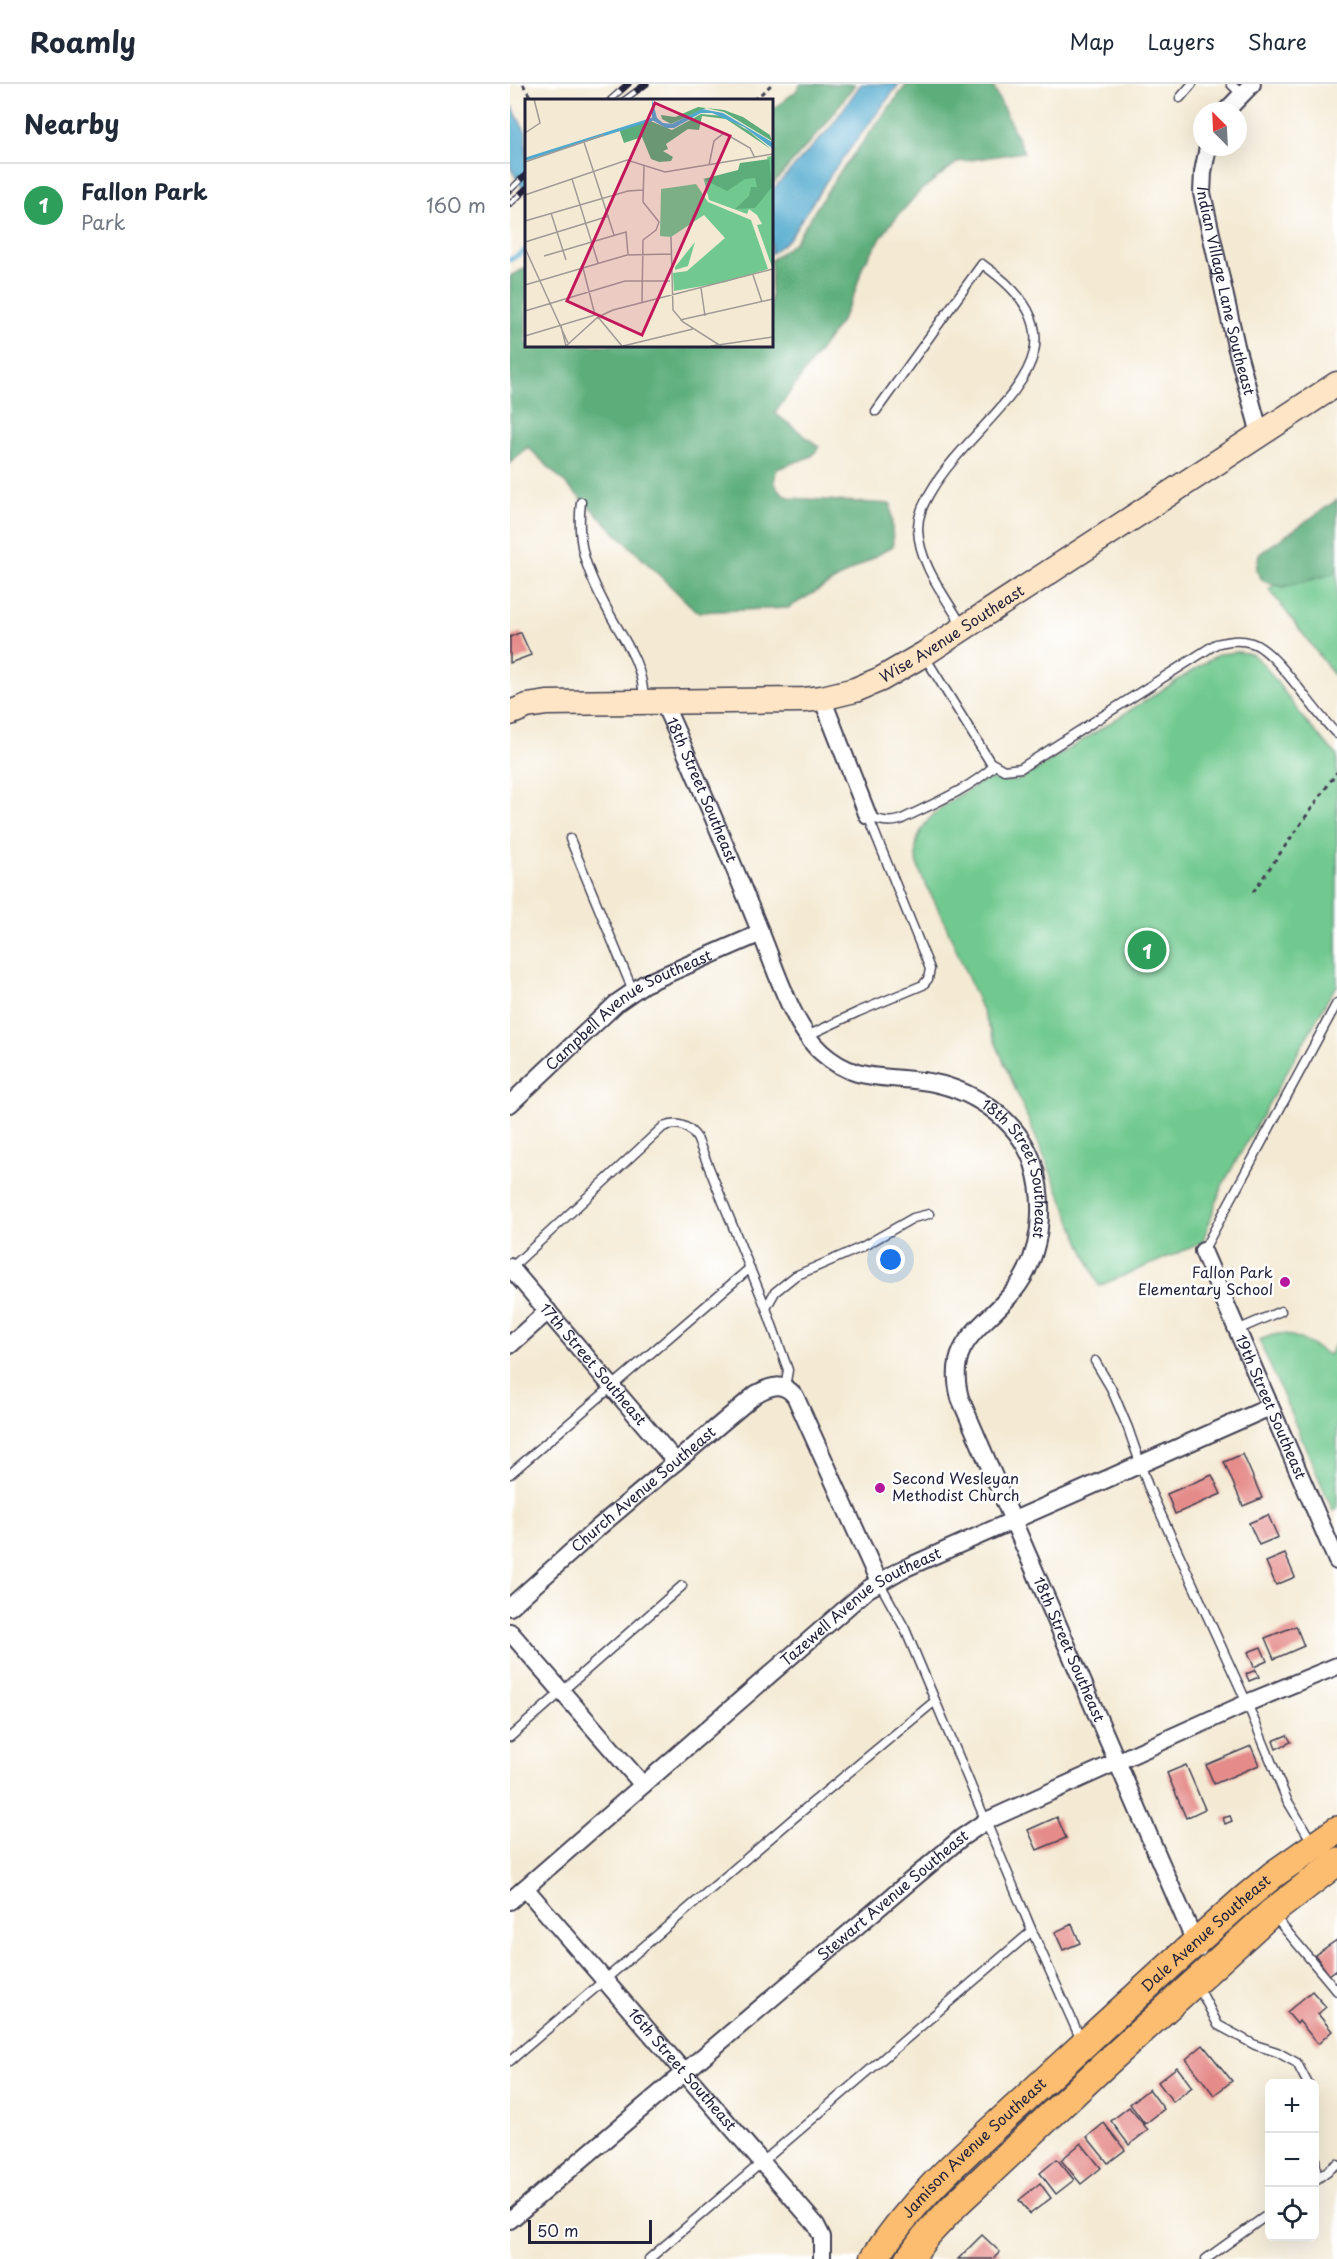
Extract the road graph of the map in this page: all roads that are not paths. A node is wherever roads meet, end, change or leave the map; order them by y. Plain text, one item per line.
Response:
1 (1192, 84) edge
2 (1241, 87) edge
3 (1180, 98) dead end
4 (1232, 102) edge
5 (1206, 156) edge
6 (1337, 384) edge
7 (876, 411) dead end
8 (1260, 434) junction
9 (581, 502) dead end
10 (964, 628) junction
11 (924, 654) junction
12 (822, 698) junction
13 (653, 702) junction
14 (510, 713) edge
15 (1337, 734) edge
16 (994, 766) junction
17 (868, 816) junction
18 (570, 839) dead end
19 (761, 933) junction
20 (633, 991) junction
21 (1337, 1003) edge
22 (807, 1036) junction
23 (510, 1104) edge
24 (929, 1214) dead end
25 (1203, 1251) joint
26 (510, 1268) edge
27 (750, 1268) junction
28 (766, 1308) junction
29 (548, 1311) junction
30 (1281, 1311) dead end
31 (1237, 1330) junction
32 (510, 1345) edge
33 (1095, 1361) dead end
34 (785, 1387) junction
35 (613, 1388) junction
36 (1270, 1407) junction
37 (676, 1462) junction
38 (1141, 1464) junction
39 (510, 1474) edge
40 (1012, 1521) junction
41 (1337, 1561) edge
42 (879, 1582) junction
43 (682, 1586) dead end
44 (510, 1607) edge
45 (510, 1632) edge
46 (1337, 1666) edge
47 (562, 1692) junction
48 (935, 1701) junction
49 (1247, 1703) junction
50 (510, 1737) edge
51 (1116, 1762) junction
52 (643, 1785) junction
53 (986, 1821) junction
54 (1337, 1830) edge
55 (1314, 1845) junction
56 (1337, 1862) edge
57 (525, 1888) junction
58 (510, 1901) edge
59 (1271, 1913) junction
60 (1032, 1930) junction
61 (1195, 1942) junction
62 (1202, 1975) junction
63 (604, 1979) junction
64 (1337, 1991) edge
65 (1083, 2045) junction
66 (510, 2061) edge
67 (1101, 2068) joint
68 (684, 2072) junction
69 (1305, 2079) edge
70 (762, 2163) junction
71 (1337, 2164) edge
72 (1319, 2178) edge
73 (1265, 2217) edge
74 (510, 2220) edge
75 (649, 2259) edge
76 (822, 2259) edge
77 (874, 2259) edge
78 (909, 2259) edge
79 (1206, 2259) edge

1 - 3 lane
2 - 4 street
5 - 8 street, Indian Village Lane Southeast
6 - 8 street, Wise Avenue Southeast
7 - 10 lane
8 - 10 street, Wise Avenue Southeast
9 - 13 lane
10 - 11 street, Wise Avenue Southeast
11 - 12 street, Wise Avenue Southeast
11 - 16 lane
12 - 13 street, Wise Avenue Southeast
12 - 17 street
13 - 14 street, Wise Avenue Southeast
13 - 19 street, 18th Street Southeast
15 - 16 lane
16 - 17 lane
17 - 22 lane
18 - 20 lane
19 - 20 street, Campbell Avenue Southeast
19 - 22 street, 18th Street Southeast
20 - 23 street, Campbell Avenue Southeast
21 - 25 lane
22 - 40 street, 18th Street Southeast
24 - 28 lane
25 - 31 street, 19th Street Southeast
26 - 27 lane
26 - 29 street, 17th Street Southeast
27 - 28 lane
27 - 35 lane
28 - 34 lane
29 - 32 street
29 - 35 street, 17th Street Southeast
30 - 31 lane
31 - 36 street, 19th Street Southeast
33 - 38 lane
34 - 37 street, Church Avenue Southeast
34 - 42 street
35 - 37 street, 17th Street Southeast
35 - 39 lane
36 - 38 street, Tazewell Avenue Southeast
36 - 41 street, 19th Street Southeast
37 - 44 street, Church Avenue Southeast
38 - 40 street, Tazewell Avenue Southeast
38 - 49 lane
40 - 42 street, Tazewell Avenue Southeast
40 - 51 street, 18th Street Southeast
42 - 48 lane
42 - 52 street, Tazewell Avenue Southeast
43 - 47 lane
45 - 47 street
46 - 49 street, Stewart Avenue Southeast
47 - 50 lane
47 - 52 street
48 - 53 lane
48 - 63 lane
49 - 51 street, Stewart Avenue Southeast
49 - 55 lane
51 - 53 street, Stewart Avenue Southeast
51 - 61 street, 18th Street Southeast
52 - 57 street, Tazewell Avenue Southeast
53 - 60 lane
53 - 68 street, Stewart Avenue Southeast
54 - 55 main road, Dale Avenue Southeast
55 - 61 main road, Dale Avenue Southeast
56 - 59 main road, Dale Avenue Southeast
57 - 58 street, Tazewell Avenue Southeast
57 - 63 street, 16th Street Southeast
59 - 62 main road, Dale Avenue Southeast
59 - 64 lane
60 - 65 lane
60 - 70 lane
61 - 62 street, 18th Street Southeast
61 - 65 main road, Dale Avenue Southeast
62 - 67 main road, Dale Avenue Southeast
62 - 69 lane
63 - 66 lane
63 - 68 street, 16th Street Southeast
65 - 77 main road, Jamison Avenue Southeast
67 - 78 main road, Jamison Avenue Southeast
68 - 70 street, 16th Street Southeast
68 - 74 street, Stewart Avenue Southeast
70 - 75 lane
70 - 76 street, 16th Street Southeast
71 - 72 lane
73 - 79 lane

